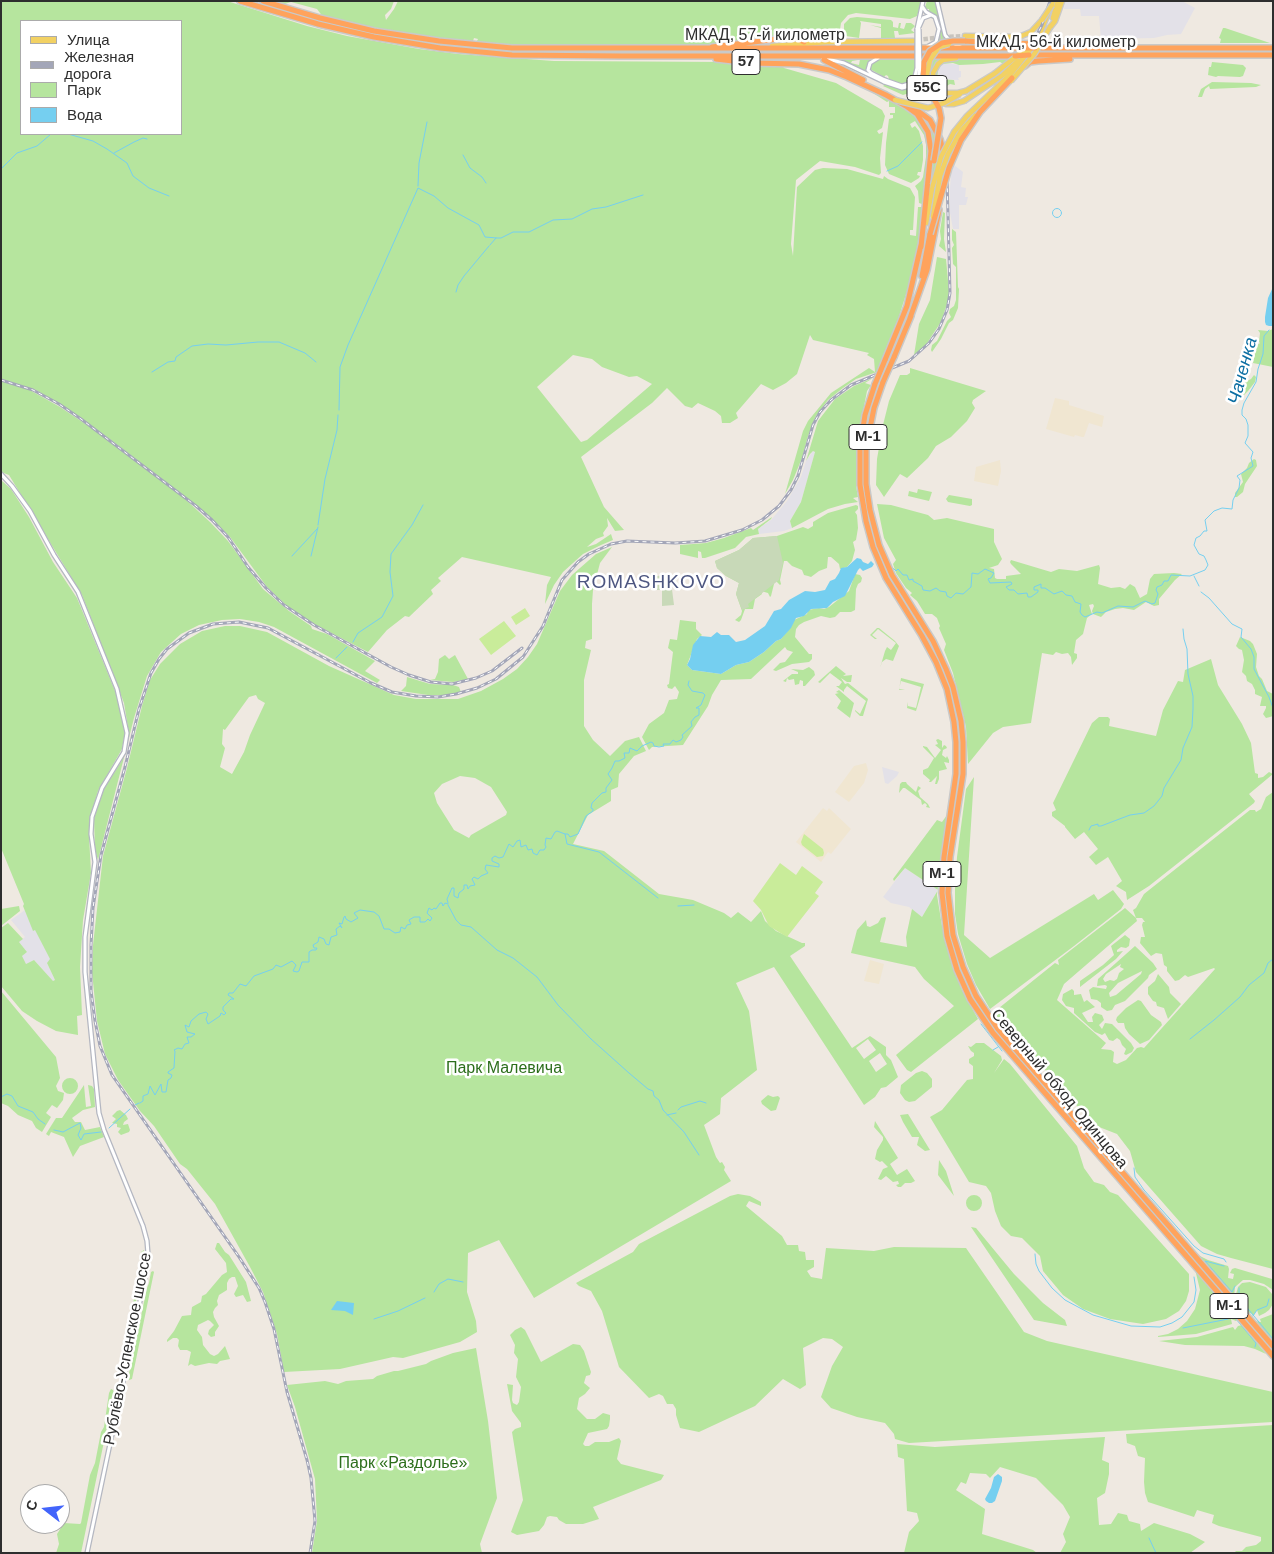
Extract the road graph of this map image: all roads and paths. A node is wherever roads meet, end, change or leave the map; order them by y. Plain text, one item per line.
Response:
1 (240, 1) edge
2 (263, 1) edge
3 (924, 1) edge
4 (937, 1) edge
5 (1060, 1) edge
6 (1053, 3) edge
7 (922, 7) junction
8 (931, 15) junction
9 (332, 24) junction
10 (919, 28) junction
11 (965, 39) junction
12 (913, 41) tunnel mouth
13 (804, 42) dead end
14 (1035, 46) junction
15 (1273, 48) edge
16 (700, 49) junction
17 (758, 49) junction
18 (910, 49) joint
19 (924, 49) junction
20 (969, 49) junction
21 (1273, 55) edge
22 (701, 56) junction
23 (810, 56) junction
24 (883, 56) junction
25 (910, 56) joint
26 (977, 56) junction
27 (1105, 56) junction
28 (824, 60) dead end
29 (885, 81) junction
30 (966, 91) junction
31 (895, 100) junction
32 (926, 223) junction
33 (930, 234) junction
34 (921, 247) junction
35 (925, 269) junction
36 (1, 474) edge
37 (1273, 1346) edge
38 (1273, 1356) edge
39 (87, 1553) edge

1 - 9 highway
2 - 9 highway
3 - 7 main road
4 - 20 main road
5 - 30 main road, bridge
5 - 33 main road, bridge
6 - 11 main road, bridge
6 - 14 main road, Северный обход Одинцова, bridge
7 - 8 main road
7 - 10 main road
8 - 10 main road
8 - 19 main road
9 - 16 highway, МКАД, 57-й километр
9 - 22 highway, МКАД, 57-й километр
10 - 29 main road, bridge
11 - 14 highway, 55C, bridge
11 - 30 main road, bridge
11 - 32 highway, 55C, bridge
12 - 17 main road
13 - 16 highway
14 - 15 highway, МКАД, 56-й километр
14 - 20 highway, МКАД, 56-й километр, bridge
14 - 26 main road, bridge
14 - 32 main road, Северный обход Одинцова, bridge
16 - 17 highway, МКАД, 57-й километр
17 - 18 highway, МКАД, 57-й километр
18 - 19 highway, МКАД, 56-й километр
19 - 20 highway, МКАД, 56-й километр
21 - 27 highway, МКАД, 56-й километр
22 - 23 highway, МКАД, 57-й километр
22 - 31 highway, 57
23 - 24 highway, МКАД, 57-й километр
23 - 29 main road
24 - 25 highway, МКАД, 57-й километр
24 - 29 main road
25 - 26 highway, МКАД, 56-й километр
26 - 27 highway, МКАД, 56-й километр, bridge
27 - 33 highway, bridge
28 - 35 highway, bridge
30 - 31 main road, bridge
31 - 34 highway, 57, bridge
32 - 34 highway, Северный обход Одинцова / М-1
33 - 35 highway
34 - 38 highway, Северный обход Одинцова / М-1, bridge
35 - 37 highway, Северный обход Одинцова / М-1, bridge
36 - 39 main road, Рублёво-Успенское шоссе

